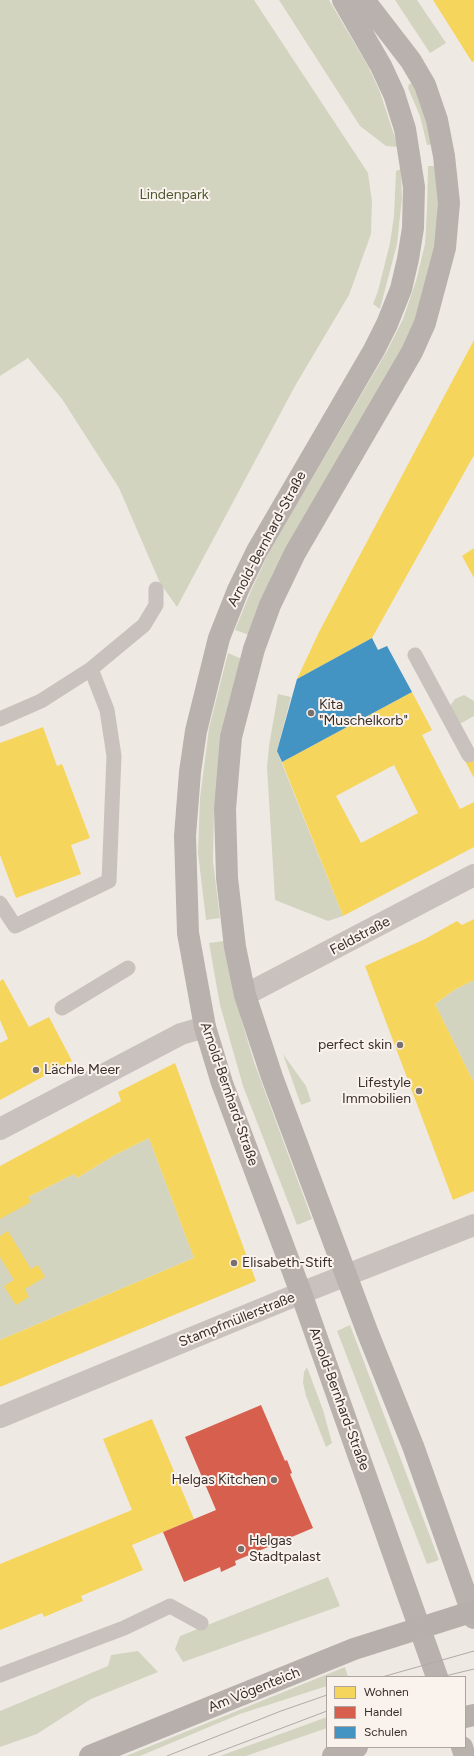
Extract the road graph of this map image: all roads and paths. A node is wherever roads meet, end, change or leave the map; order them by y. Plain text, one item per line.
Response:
1 (343, 0) edge
2 (364, 0) edge
3 (156, 589) dead end
4 (415, 655) dead end
5 (91, 668) junction
6 (0, 719) edge
7 (469, 755) dead end
8 (474, 875) edge
9 (0, 903) edge
10 (128, 968) dead end
11 (245, 995) junction
12 (62, 1008) dead end
13 (205, 1027) junction
14 (0, 1129) edge
15 (474, 1225) edge
16 (346, 1276) junction
17 (301, 1293) junction
18 (0, 1416) edge
19 (473, 1614) edge
20 (201, 1623) dead end
21 (419, 1627) junction
22 (0, 1675) edge
23 (437, 1676) edge
24 (354, 1748) edge
25 (90, 1756) edge
26 (333, 1756) edge

1 - 13 main road, Arnold-Bernhard-Straße
2 - 11 main road
3 - 5 lane
4 - 7 lane
5 - 6 lane
5 - 9 lane
8 - 11 street, Feldstraße
10 - 12 lane
11 - 16 main road
13 - 14 street
13 - 17 main road, Arnold-Bernhard-Straße
15 - 16 street, Stampfmüllerstraße
16 - 17 street, Stampfmüllerstraße
16 - 19 main road
17 - 18 street, Stampfmüllerstraße
17 - 21 main road, Arnold-Bernhard-Straße
19 - 21 main road, Am Vögenteich
20 - 22 lane
21 - 23 main road
21 - 25 main road, Am Vögenteich
24 - 26 main road

